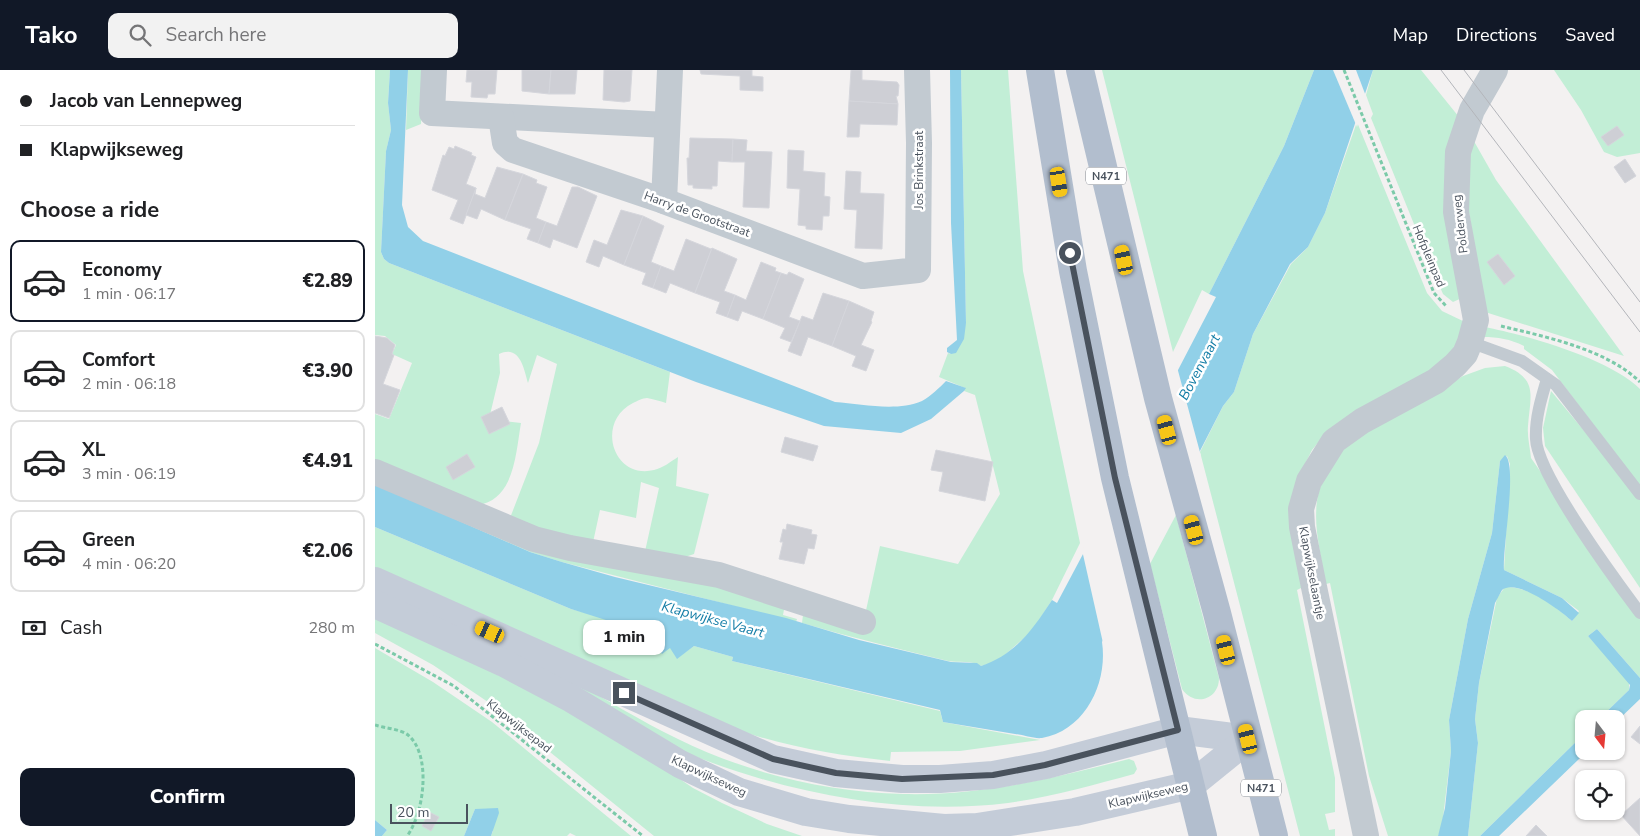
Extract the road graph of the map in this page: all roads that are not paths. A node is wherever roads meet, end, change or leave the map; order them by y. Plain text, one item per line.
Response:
1 (434, 70) edge
2 (670, 70) edge
3 (917, 70) edge
4 (1041, 70) edge
5 (1080, 70) edge
6 (1495, 70) edge
7 (501, 117) junction
8 (667, 125) junction
9 (664, 201) junction
10 (918, 270) joint
11 (1470, 339) junction
12 (1547, 379) junction
13 (375, 472) edge
14 (1640, 494) edge
15 (375, 581) edge
16 (375, 604) edge
17 (1640, 613) edge
18 (863, 622) dead end
19 (1178, 730) junction
20 (1248, 739) junction
21 (1191, 785) junction
22 (1203, 836) edge
23 (1274, 836) edge
24 (1366, 836) edge

1 - 7 street
2 - 8 street
3 - 10 street, Jos Brinkstraat
4 - 19 main road
5 - 20 main road, N471
6 - 11 street, Polderweg
7 - 8 street
7 - 9 street, Harry de Grootstraat
8 - 9 street
9 - 10 street, Harry de Grootstraat
11 - 12 lane
11 - 24 street, Klapwijkselaantje
12 - 14 lane
12 - 17 lane
13 - 18 street
15 - 19 main road
16 - 21 main road, Klapwijkseweg
19 - 20 main road
19 - 21 main road
20 - 21 main road, Klapwijkseweg
20 - 23 main road, N471
21 - 22 main road

